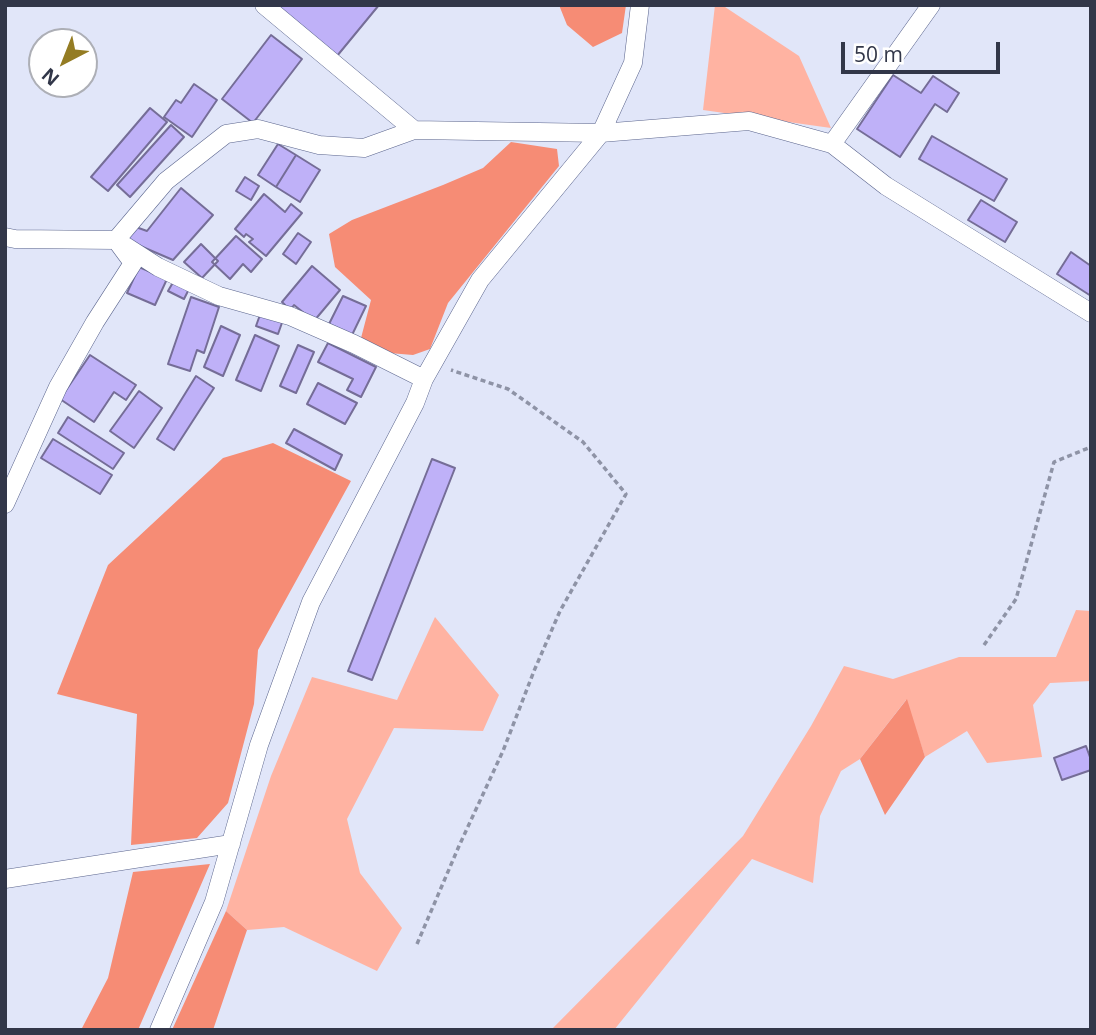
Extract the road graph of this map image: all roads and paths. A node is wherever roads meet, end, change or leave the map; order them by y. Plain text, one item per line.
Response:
1 (264, 5) edge
2 (640, 5) edge
3 (931, 5) edge
4 (414, 130) junction
5 (601, 133) junction
6 (832, 144) junction
7 (5, 237) edge
8 (116, 240) junction
9 (1091, 313) edge
10 (428, 371) junction
11 (1091, 447) edge
12 (5, 504) edge
13 (984, 645) dead end
14 (231, 844) junction
15 (5, 878) edge
16 (417, 944) dead end
17 (159, 1030) edge

1 - 4 street
2 - 5 street
3 - 6 street
4 - 5 street
4 - 8 street
5 - 6 street
5 - 10 street
6 - 9 street
7 - 8 street
8 - 10 street
8 - 12 street
10 - 14 street
10 - 16 path
11 - 13 path
14 - 15 street
14 - 17 street

